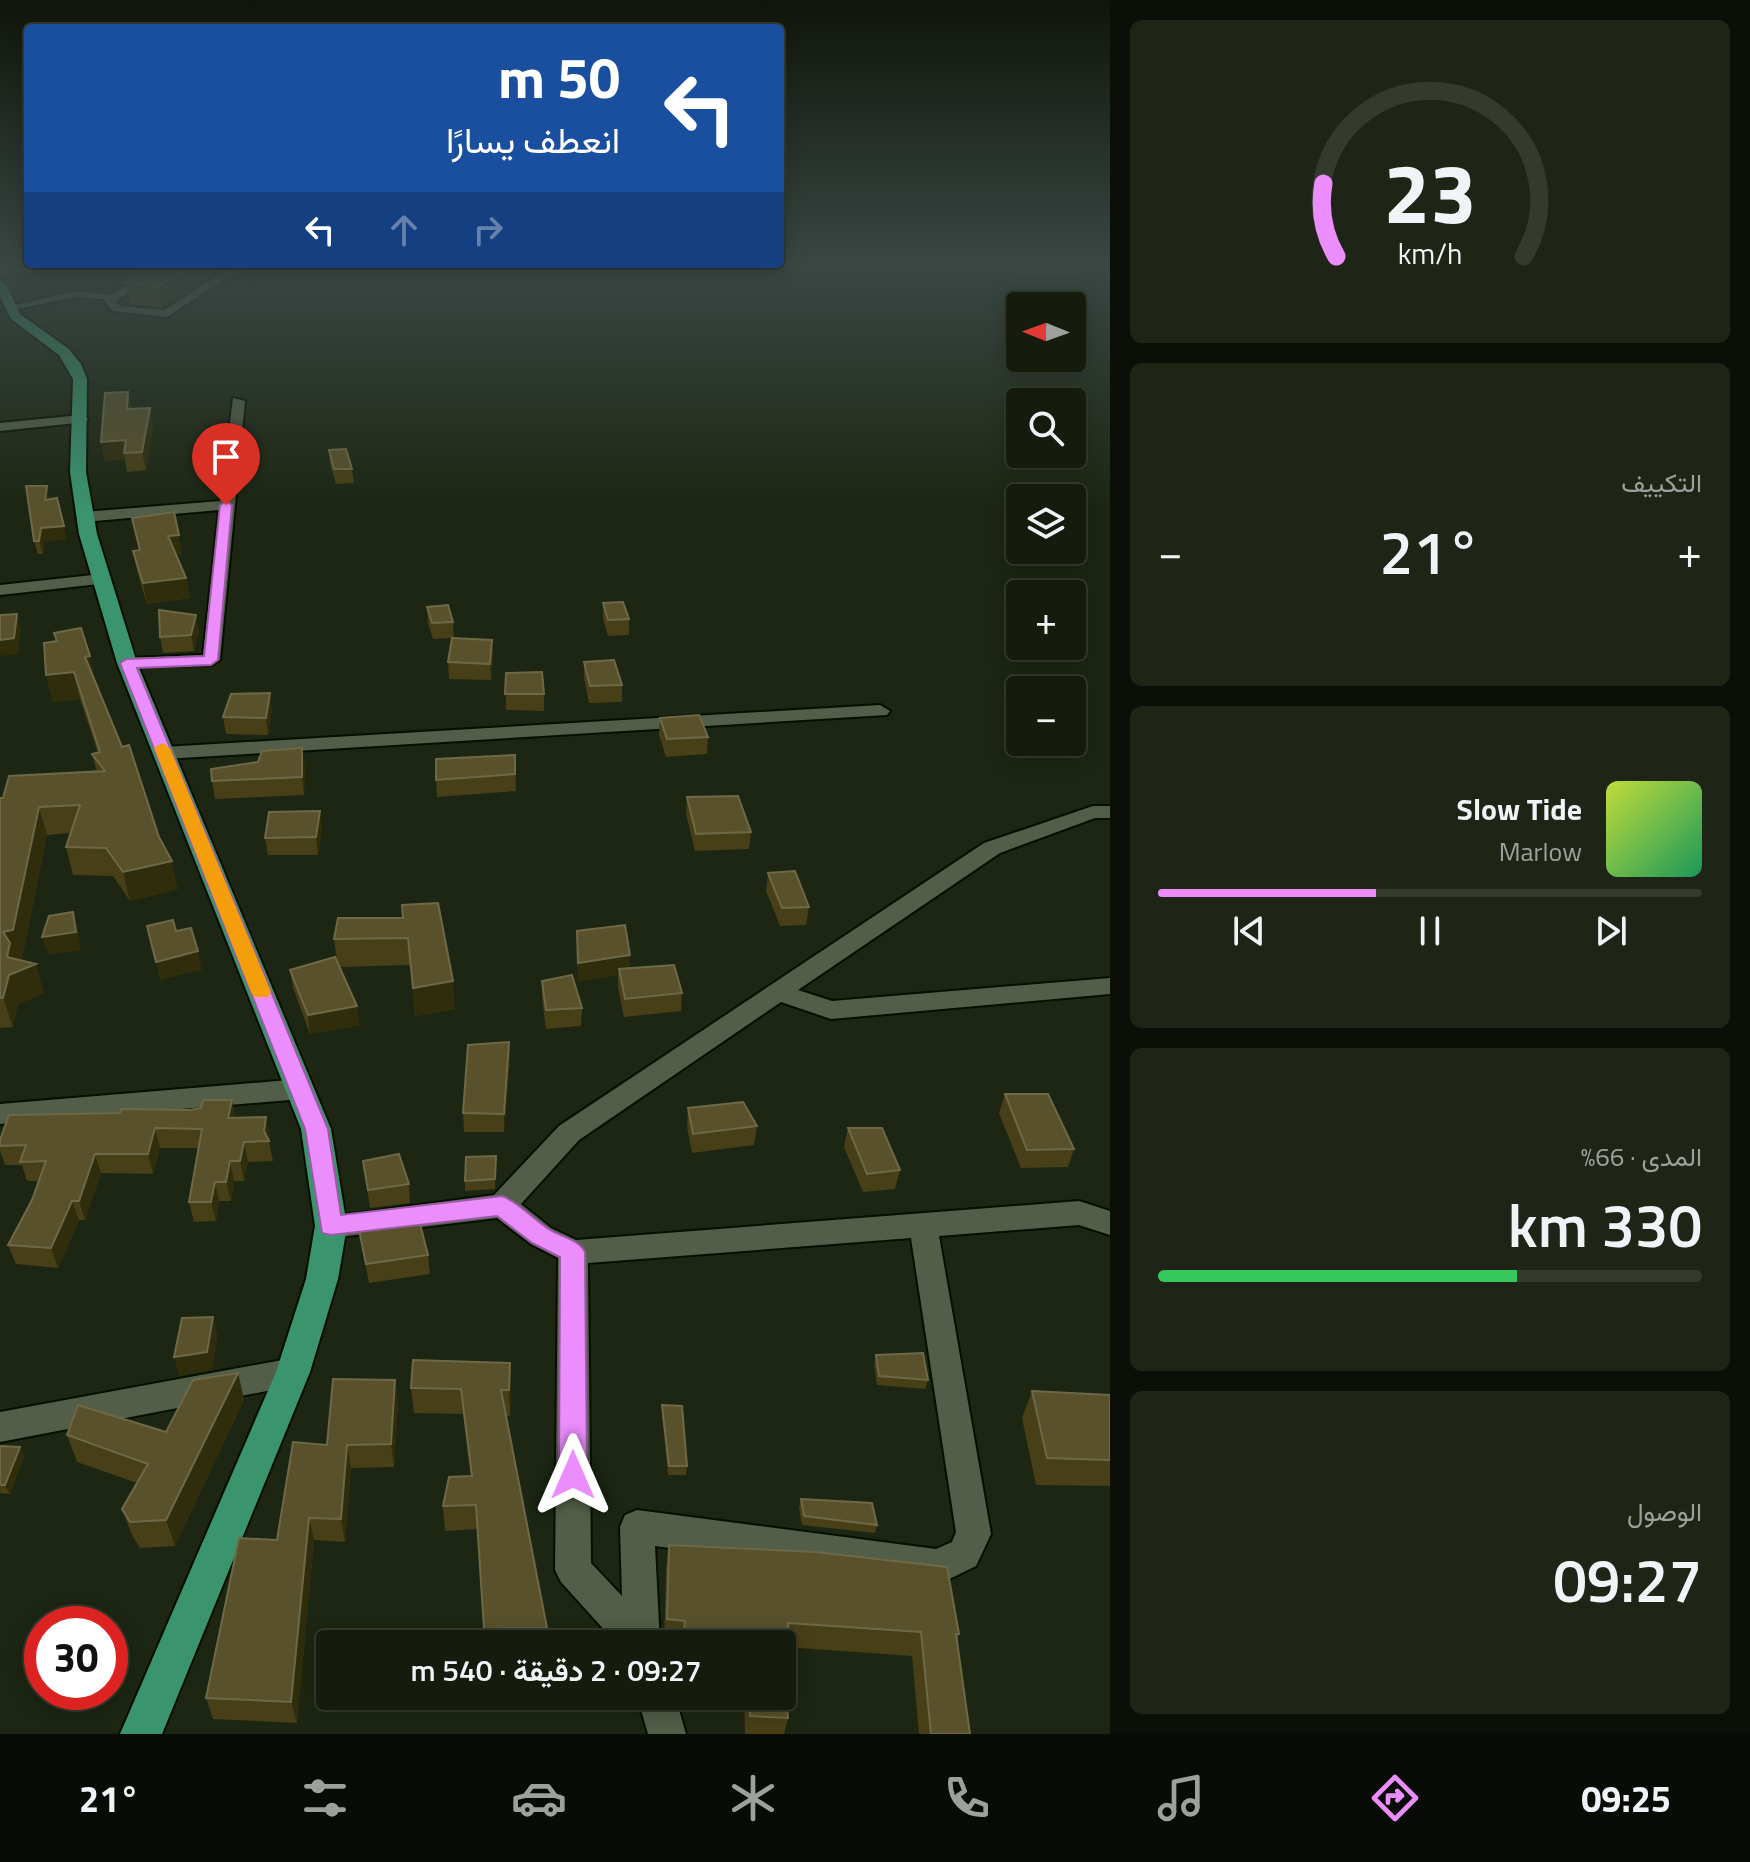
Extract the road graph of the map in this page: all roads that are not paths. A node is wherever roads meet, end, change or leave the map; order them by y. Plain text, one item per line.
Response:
1 (58, 348) edge
2 (238, 401) dead end
3 (81, 419) junction
4 (0, 427) edge
5 (226, 505) junction
6 (84, 517) junction
7 (102, 579) junction
8 (0, 590) edge
9 (127, 663) junction
10 (880, 711) dead end
11 (164, 753) junction
12 (1110, 812) edge
13 (1110, 986) edge
14 (777, 992) junction
15 (301, 1089) junction
16 (0, 1114) edge
17 (502, 1206) junction
18 (1110, 1223) edge
19 (923, 1225) junction
20 (331, 1226) junction
21 (573, 1252) junction
22 (293, 1372) junction
23 (0, 1427) edge
24 (630, 1630) edge
25 (641, 1630) edge
26 (660, 1710) edge
27 (141, 1734) edge
28 (667, 1734) edge

1 - 3 main road
2 - 5 street
3 - 4 street
3 - 6 main road
5 - 6 street
5 - 9 street
6 - 7 main road
7 - 8 street
7 - 9 main road
9 - 11 main road
10 - 11 street
11 - 15 main road
12 - 14 street
13 - 14 street
14 - 17 street
15 - 16 street
15 - 20 main road
17 - 20 street
17 - 21 street
18 - 19 street
19 - 21 street
19 - 25 street
20 - 22 main road
21 - 24 street
22 - 23 street
22 - 27 main road
26 - 28 street

